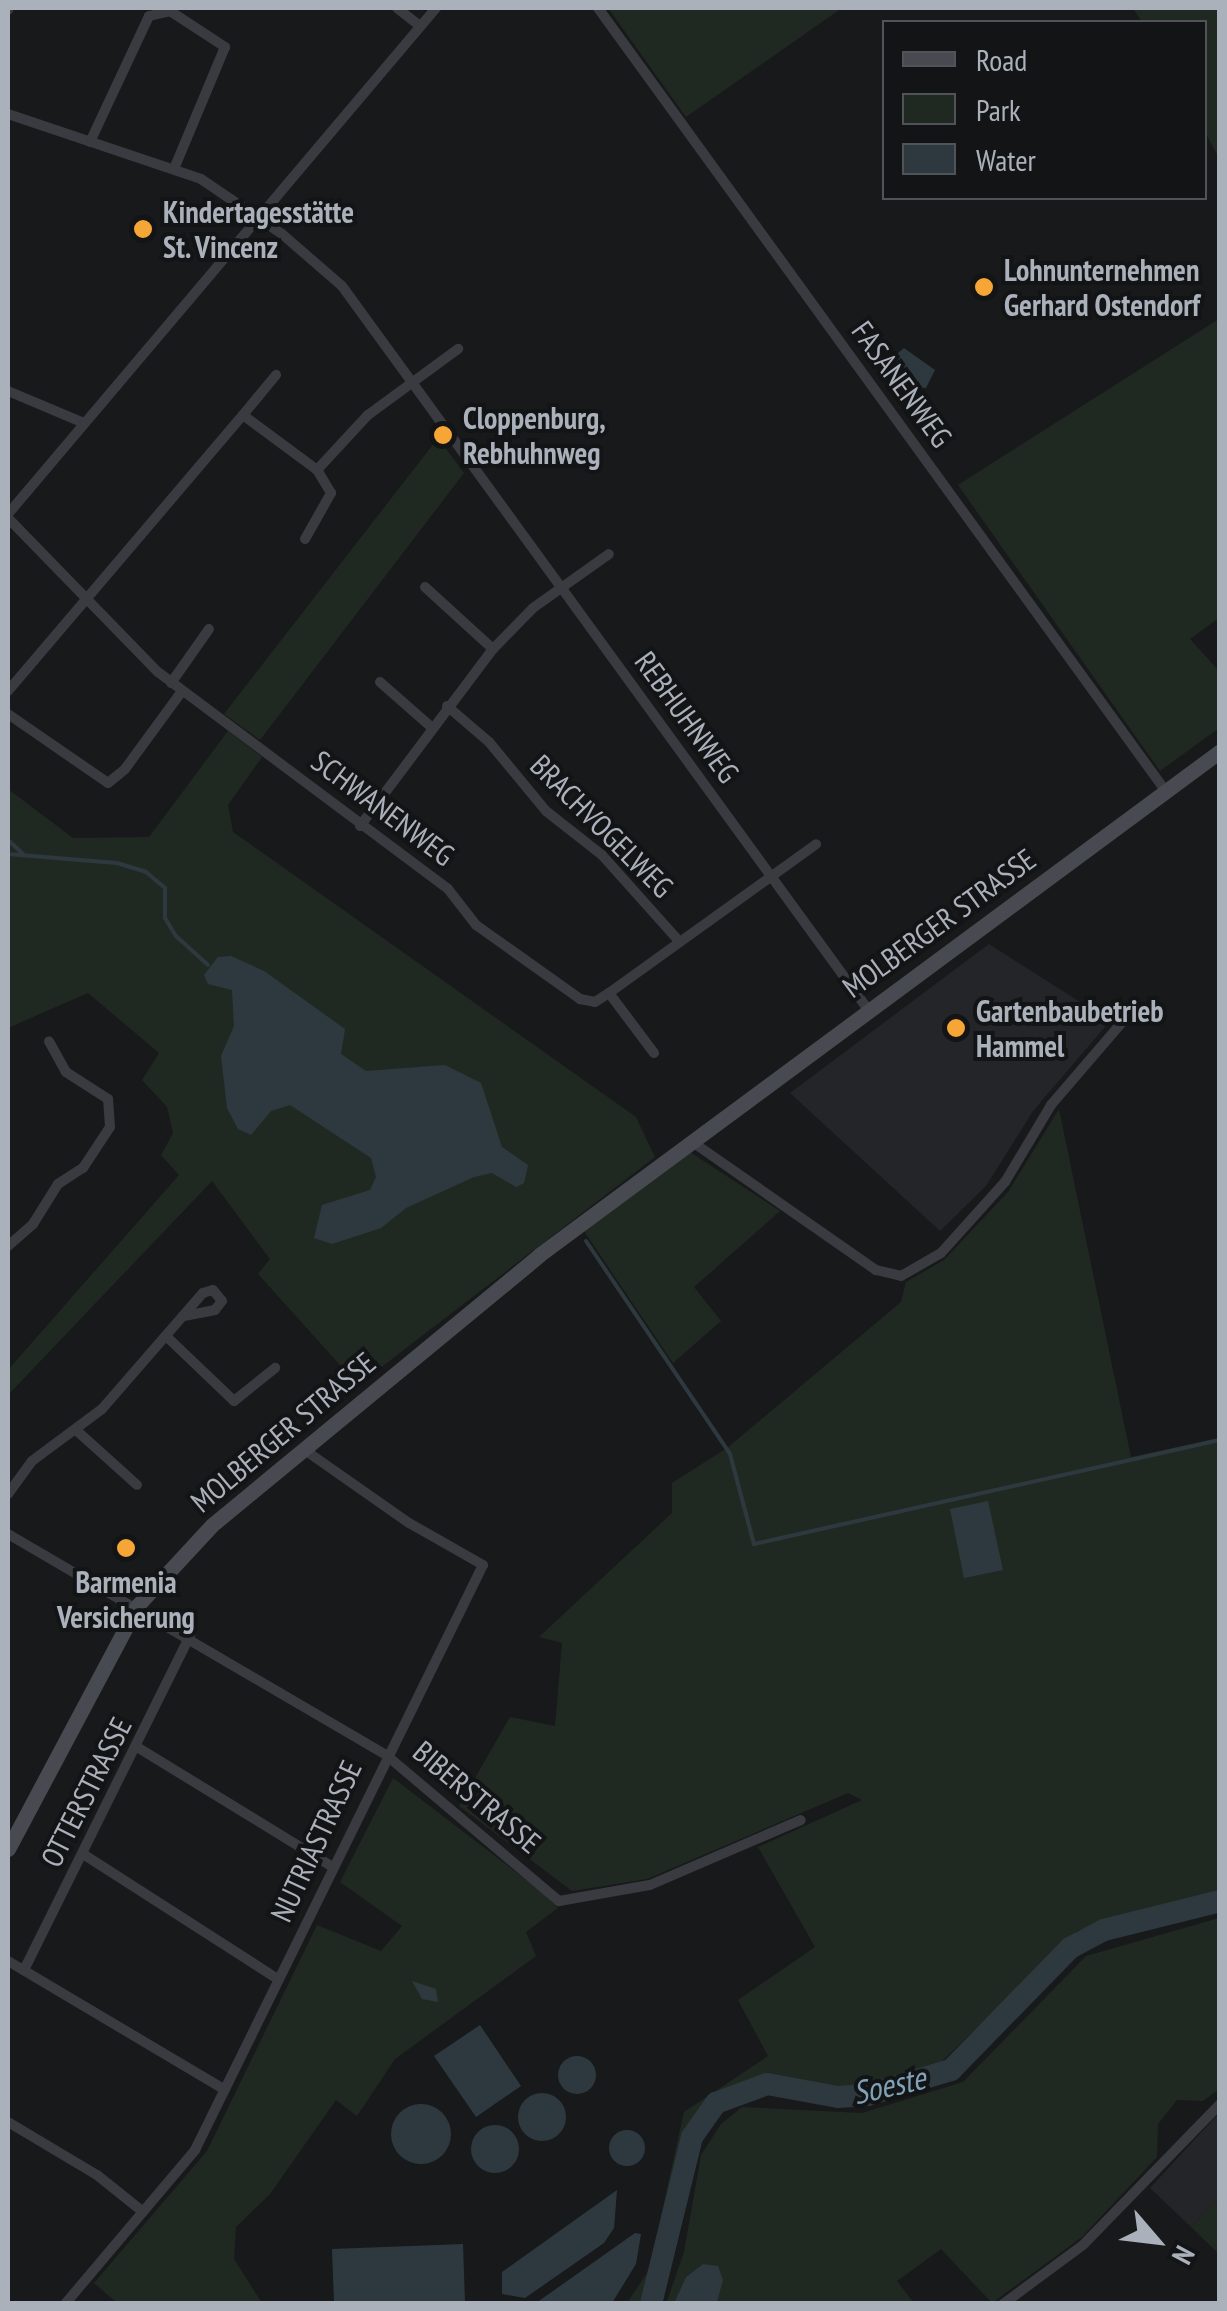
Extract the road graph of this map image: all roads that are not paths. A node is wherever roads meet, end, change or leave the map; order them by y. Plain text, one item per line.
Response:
1 (397, 8) edge
2 (436, 8) edge
3 (598, 8) edge
4 (420, 26) junction
5 (8, 114) edge
6 (90, 142) junction
7 (174, 169) junction
8 (262, 221) junction
9 (458, 349) dead end
10 (276, 375) dead end
11 (412, 382) junction
12 (8, 392) edge
13 (243, 415) junction
14 (84, 422) junction
15 (317, 470) junction
16 (8, 516) edge
17 (305, 539) dead end
18 (609, 554) dead end
19 (425, 587) dead end
20 (562, 587) junction
21 (88, 596) junction
22 (208, 629) dead end
23 (494, 649) junction
24 (380, 682) dead end
25 (171, 683) junction
26 (8, 691) edge
27 (182, 691) junction
28 (447, 706) junction
29 (8, 714) edge
30 (430, 726) junction
31 (1220, 751) edge
32 (1165, 790) junction
33 (360, 826) junction
34 (816, 844) dead end
35 (772, 876) junction
36 (678, 940) junction
37 (609, 994) junction
38 (867, 1008) junction
39 (1124, 1020) dead end
40 (49, 1041) dead end
41 (654, 1054) dead end
42 (691, 1141) junction
43 (8, 1228) edge
44 (11, 1243) edge
45 (183, 1316) dead end
46 (166, 1336) junction
47 (276, 1368) dead end
48 (76, 1430) junction
49 (306, 1451) junction
50 (137, 1485) dead end
51 (8, 1494) edge
52 (8, 1536) edge
53 (137, 1606) junction
54 (190, 1635) junction
55 (137, 1747) junction
56 (386, 1754) junction
57 (801, 1820) dead end
58 (8, 1849) edge
59 (83, 1854) junction
60 (333, 1867) junction
61 (8, 1961) edge
62 (24, 1970) junction
63 (278, 1979) junction
64 (225, 2090) junction
65 (1220, 2104) edge
66 (8, 2122) edge
67 (142, 2211) junction
68 (65, 2304) edge
69 (1003, 2304) edge

1 - 4 street
2 - 4 street
3 - 32 street, FASANENWEG
4 - 8 street
5 - 6 street, REBHUHNWEG
6 - 7 street, REBHUHNWEG
6 - 7 street
7 - 8 street, REBHUHNWEG
8 - 11 street, REBHUHNWEG
8 - 14 street
9 - 11 street
10 - 13 street
11 - 15 street
11 - 20 street, REBHUHNWEG
12 - 14 street
13 - 15 street
13 - 21 street
14 - 16 street
15 - 17 street
16 - 21 street, SCHWANENWEG
18 - 20 street
19 - 23 street
20 - 23 street
20 - 35 street, REBHUHNWEG
21 - 25 street, SCHWANENWEG
21 - 26 street
22 - 25 street
23 - 28 street
24 - 30 street
25 - 27 street, SCHWANENWEG
27 - 29 street
27 - 33 street, SCHWANENWEG
28 - 30 street
28 - 36 street, BRACHVOGELWEG
30 - 33 street
31 - 32 main road, MOLBERGER STRASSE
32 - 38 main road, MOLBERGER STRASSE
33 - 37 street, SCHWANENWEG
34 - 35 street
35 - 36 street
35 - 38 street, REBHUHNWEG
36 - 37 street
37 - 41 street
38 - 42 main road, MOLBERGER STRASSE
39 - 42 street
40 - 44 street
42 - 49 main road, MOLBERGER STRASSE
43 - 44 street
45 - 46 street
46 - 47 street
46 - 48 street
48 - 50 street
48 - 51 street
49 - 53 main road, MOLBERGER STRASSE
49 - 56 street, NUTRIASTRASSE
52 - 53 street, BIBERSTRASSE
53 - 54 street, BIBERSTRASSE
53 - 58 main road, MOLBERGER STRASSE
54 - 55 street, OTTERSTRASSE
54 - 56 street, BIBERSTRASSE
55 - 59 street, OTTERSTRASSE
55 - 60 street
56 - 57 street, BIBERSTRASSE
56 - 60 street, NUTRIASTRASSE
59 - 62 street, OTTERSTRASSE
59 - 63 street
60 - 63 street, NUTRIASTRASSE
61 - 62 street
62 - 64 street
63 - 64 street, NUTRIASTRASSE
64 - 67 street, NUTRIASTRASSE
65 - 69 street
66 - 67 street
67 - 68 street, NUTRIASTRASSE

